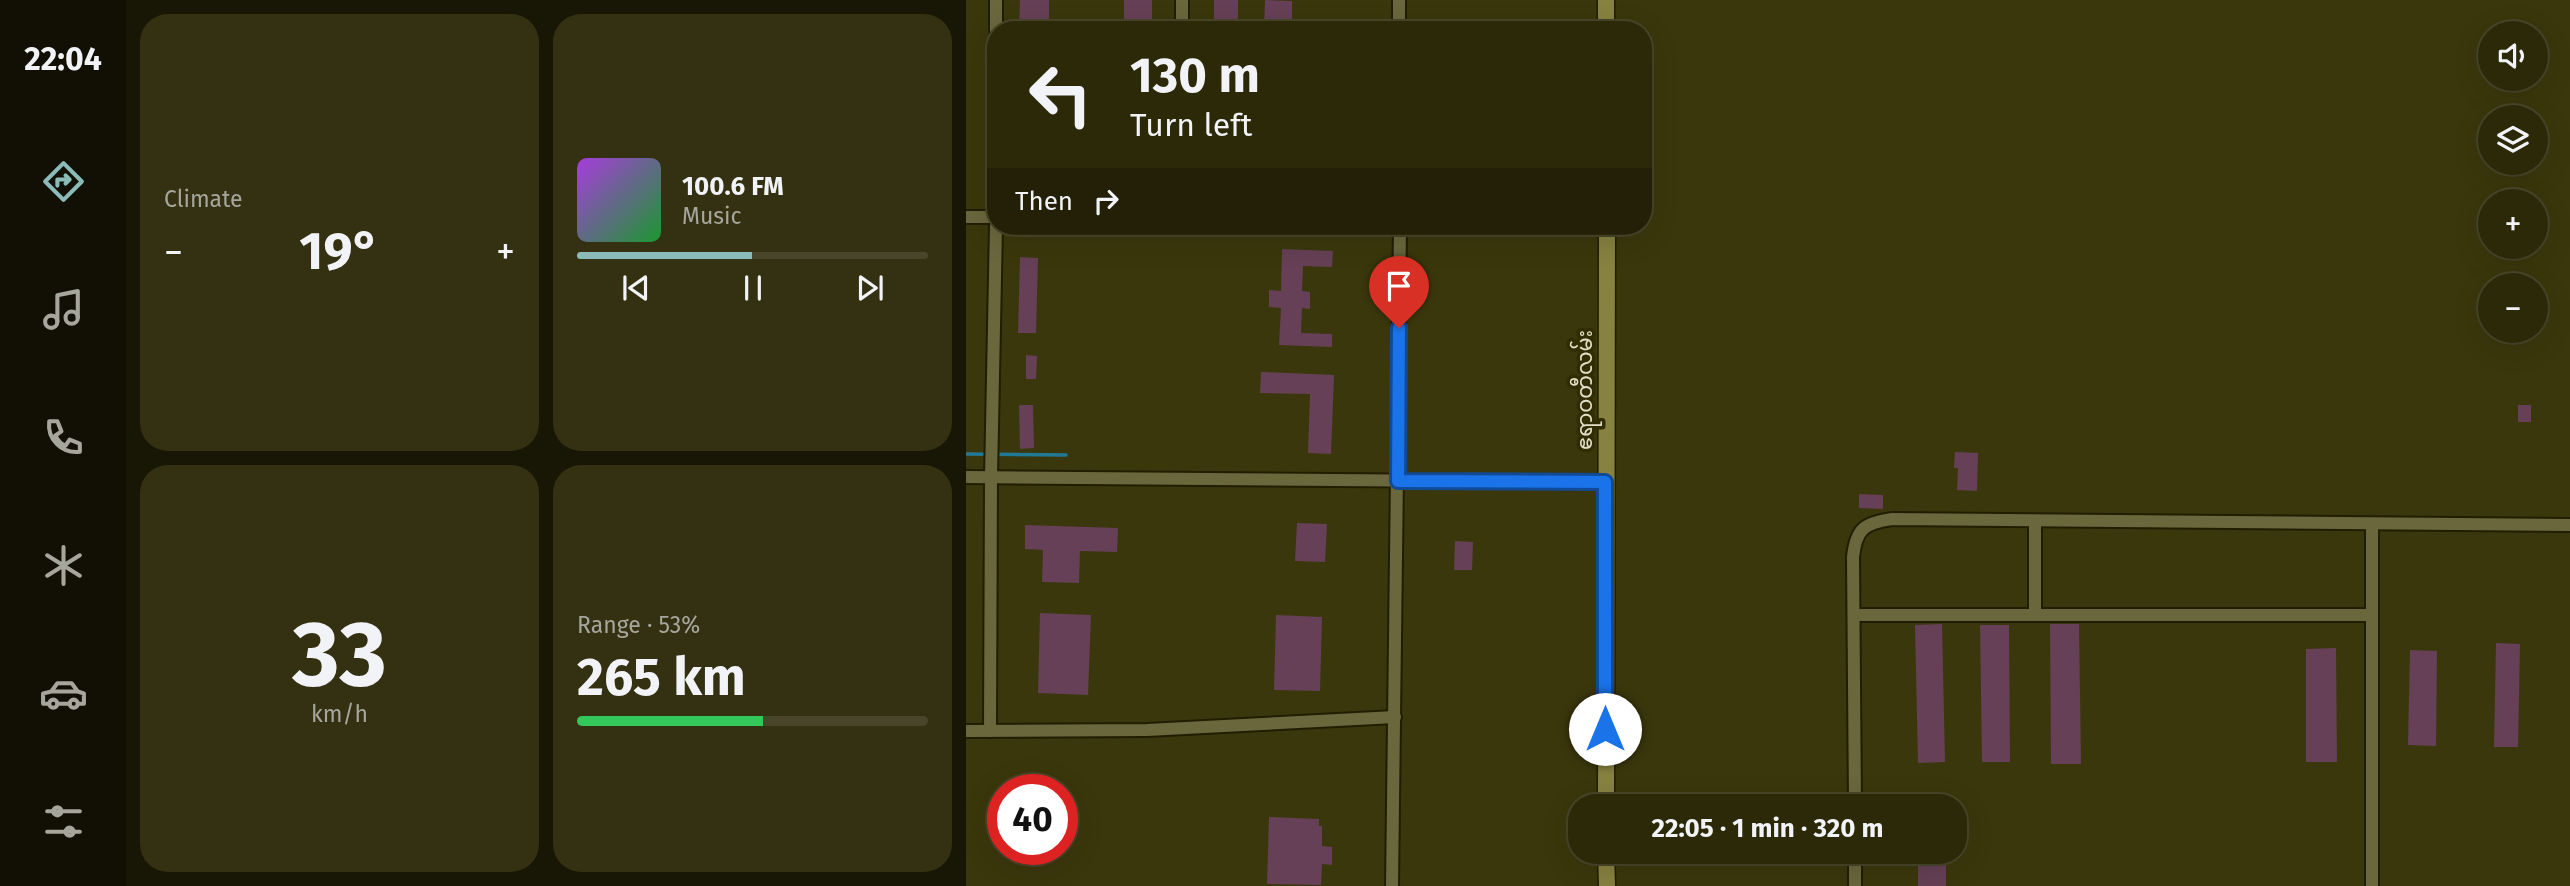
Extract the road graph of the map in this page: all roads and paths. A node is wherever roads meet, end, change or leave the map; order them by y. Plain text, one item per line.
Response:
1 (996, 0) edge
2 (1182, 0) edge
3 (1399, 0) edge
4 (1606, 0) edge
5 (996, 21) edge
6 (1182, 21) edge
7 (1399, 21) edge
8 (1606, 21) edge
9 (966, 217) edge
10 (987, 217) edge
11 (996, 235) edge
12 (1400, 235) edge
13 (1607, 235) edge
14 (966, 477) edge
15 (991, 477) junction
16 (1398, 481) junction
17 (1605, 482) junction
18 (2035, 522) junction
19 (2372, 523) junction
20 (2570, 525) edge
21 (1854, 615) junction
22 (2035, 615) junction
23 (2372, 615) junction
24 (1395, 717) junction
25 (966, 731) edge
26 (990, 731) junction
27 (1606, 794) edge
28 (1855, 794) edge
29 (1606, 864) edge
30 (1855, 864) edge
31 (1392, 886) edge
32 (1607, 886) edge
33 (1855, 886) edge
34 (2372, 886) edge

1 - 5 street
2 - 6 street
3 - 7 street
4 - 8 street
9 - 10 street
11 - 15 street
12 - 16 street
13 - 17 street, ဧရာဝတီလမ်း
14 - 15 street
15 - 16 street
15 - 26 street
16 - 17 street
16 - 24 street
17 - 27 street, ဧရာဝတီလမ်း
18 - 19 street
18 - 21 street
18 - 22 street
19 - 20 street
19 - 23 street
21 - 22 street
21 - 28 street
22 - 23 street
23 - 34 street
24 - 26 street
24 - 31 street
25 - 26 street
29 - 32 street
30 - 33 street

